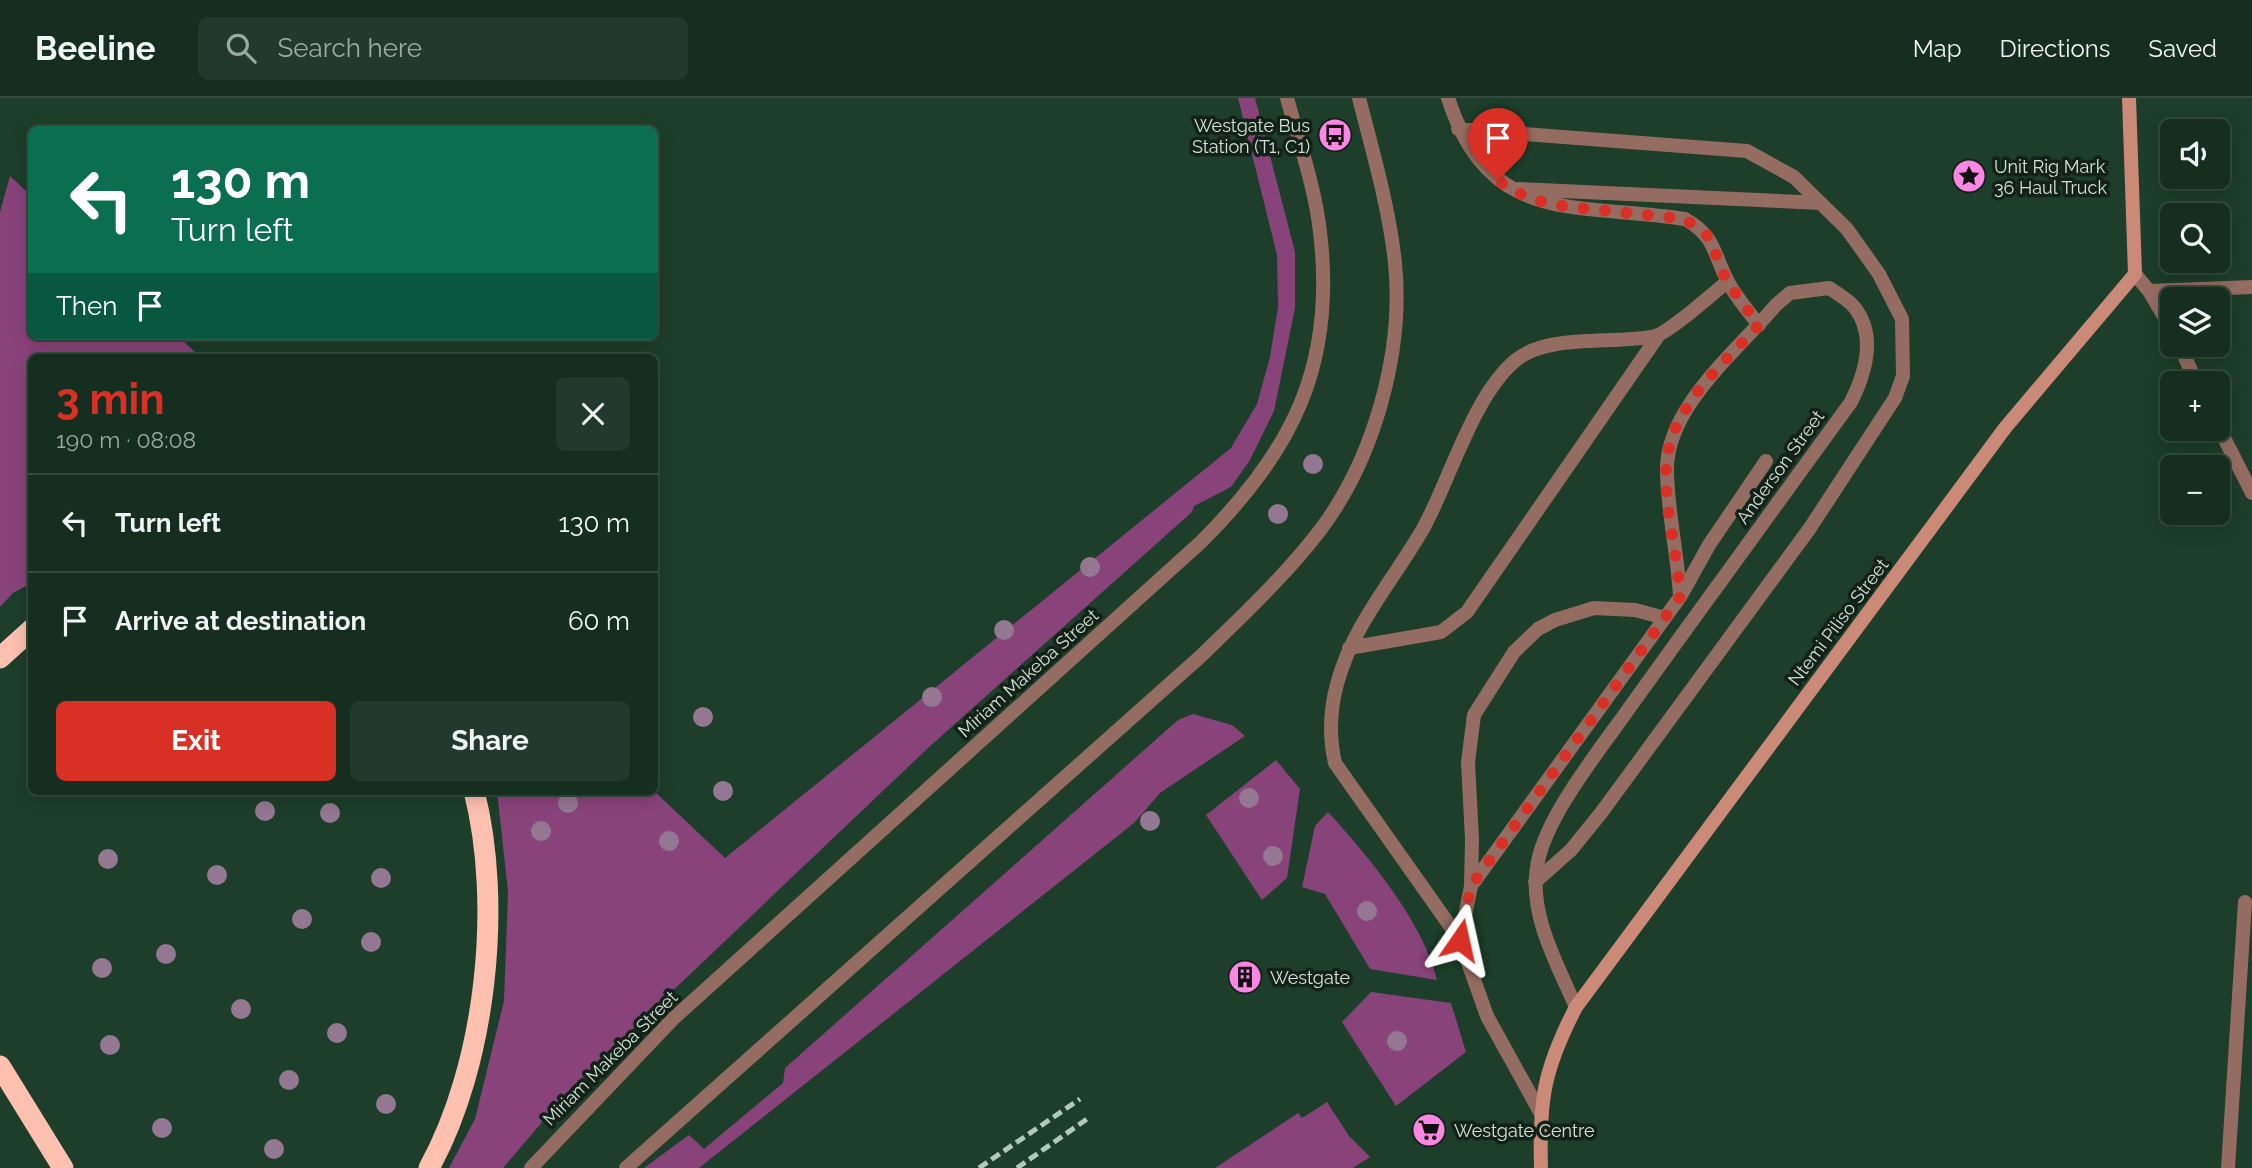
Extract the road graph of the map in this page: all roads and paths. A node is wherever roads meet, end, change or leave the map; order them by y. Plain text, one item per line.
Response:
1 (1287, 98) edge
2 (1359, 98) edge
3 (1448, 98) edge
4 (2129, 98) edge
5 (1458, 129) junction
6 (1509, 189) junction
7 (1821, 203) junction
8 (2135, 274) junction
9 (1727, 282) junction
10 (2252, 288) edge
11 (2149, 291) junction
12 (2160, 310) edge
13 (1759, 325) junction
14 (1658, 336) junction
15 (2226, 441) edge
16 (1766, 461) dead end
17 (2252, 493) edge
18 (1680, 597) junction
19 (1665, 618) junction
20 (28, 633) edge
21 (1349, 648) junction
22 (0, 658) edge
23 (475, 795) edge
24 (1535, 882) junction
25 (1471, 886) junction
26 (2245, 902) dead end
27 (1460, 940) junction
28 (1576, 1007) junction
29 (0, 1066) edge
30 (1540, 1112) junction
31 (63, 1168) edge
32 (429, 1168) edge
33 (531, 1168) edge
34 (626, 1168) edge
35 (1541, 1168) edge
36 (2228, 1168) edge

1 - 33 street, Miriam Makeba Street
2 - 34 street
3 - 5 street
4 - 8 street
5 - 6 street
5 - 7 street
6 - 7 street
6 - 9 street
7 - 24 street
8 - 11 street
8 - 28 street, Ntemi Piliso Street
9 - 13 street
9 - 14 street
10 - 11 street
11 - 12 street
13 - 18 street, Anderson Street
13 - 24 street, Anderson Street
14 - 21 street
14 - 21 street
15 - 17 street
16 - 18 street, Anderson Street
18 - 19 street, Anderson Street
19 - 25 street, Anderson Street
19 - 25 street, Anderson Street
20 - 22 highway
21 - 27 street
23 - 32 highway
24 - 28 street, Anderson Street
25 - 27 street, Anderson Street
26 - 36 street
27 - 30 street
28 - 30 street, Ntemi Piliso Street
29 - 31 highway
30 - 35 street, Ntemi Piliso Street

